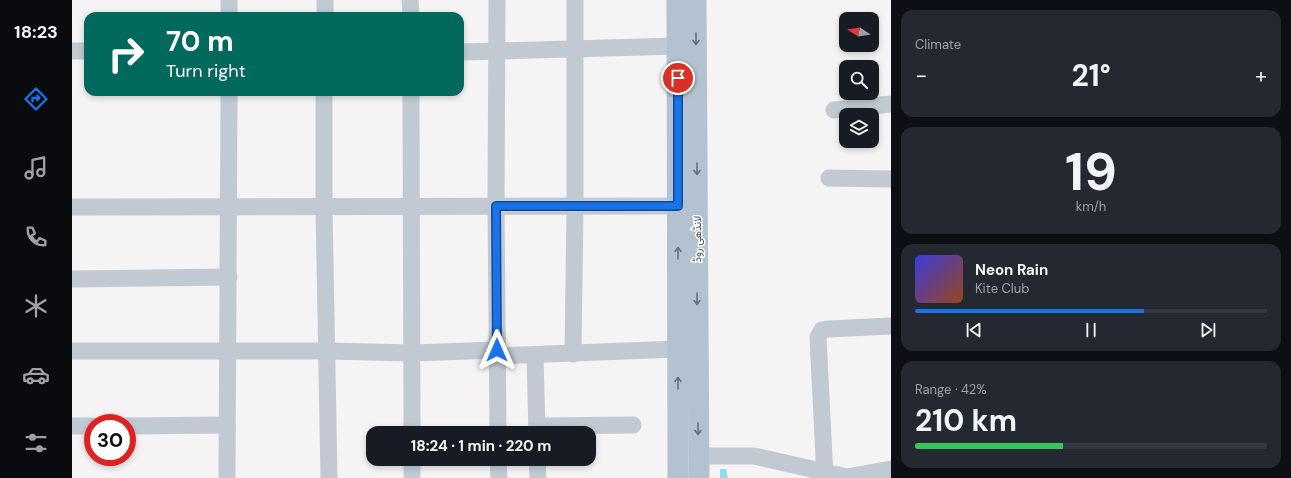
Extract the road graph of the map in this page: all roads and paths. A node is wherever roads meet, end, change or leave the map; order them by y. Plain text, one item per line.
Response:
1 (229, 0) edge
2 (325, 0) edge
3 (410, 0) edge
4 (497, 0) edge
5 (575, 0) edge
6 (677, 0) edge
7 (696, 0) edge
8 (229, 12) edge
9 (325, 12) edge
10 (411, 12) edge
11 (678, 46) junction
12 (575, 49) junction
13 (72, 51) edge
14 (84, 51) edge
15 (464, 52) edge
16 (497, 52) junction
17 (229, 96) edge
18 (324, 96) edge
19 (411, 96) edge
20 (891, 104) edge
21 (834, 110) dead end
22 (829, 178) dead end
23 (891, 178) edge
24 (412, 206) junction
25 (496, 206) junction
26 (575, 206) junction
27 (678, 206) junction
28 (72, 207) edge
29 (229, 207) junction
30 (324, 207) junction
31 (228, 277) junction
32 (72, 279) edge
33 (891, 326) edge
34 (678, 349) junction
35 (228, 350) junction
36 (72, 351) edge
37 (326, 351) junction
38 (412, 353) junction
39 (497, 353) junction
40 (573, 354) junction
41 (535, 355) junction
42 (227, 425) junction
43 (633, 425) dead end
44 (72, 426) edge
45 (84, 426) edge
46 (136, 426) edge
47 (412, 426) edge
48 (498, 426) edge
49 (537, 426) edge
50 (596, 427) edge
51 (698, 456) junction
52 (412, 466) edge
53 (498, 466) edge
54 (537, 466) edge
55 (891, 469) edge
56 (825, 475) edge
57 (227, 478) edge
58 (329, 478) edge
59 (412, 478) edge
60 (499, 478) edge
61 (538, 478) edge
62 (678, 478) edge
63 (699, 478) edge

1 - 8 street
2 - 9 street
3 - 10 street
4 - 16 street
5 - 12 street
6 - 11 main road, لانڈھی روڈ
7 -> 51 main road, لانڈھی روڈ
11 - 12 street
11 - 27 main road, لانڈھی روڈ
12 - 16 street
12 - 26 street
13 - 14 street
15 - 16 street
16 - 25 street
17 - 29 street
18 - 30 street
19 - 24 street
20 - 21 street
22 - 23 street
24 - 25 street
24 - 30 street
24 - 38 street
25 - 26 street
25 - 39 street
26 - 27 street
26 - 40 street
34 -> 27 main road, لانڈھی روڈ
28 - 29 street
29 - 30 street
29 - 31 street
30 - 37 street
31 - 32 street
31 - 35 street
33 - 56 street
34 - 40 street
62 -> 34 main road, لانڈھی روڈ
35 - 36 street
35 - 37 street
35 - 42 street
37 - 38 street
37 - 58 street
38 - 39 street
38 - 47 street
39 - 41 street
39 - 48 street
40 - 41 street
41 - 49 street
42 - 46 street
42 - 57 street
43 - 50 street
44 - 45 street
51 - 56 street
51 - 63 main road, لانڈھی روڈ
52 - 59 street
53 - 60 street
54 - 61 street
55 - 56 street

